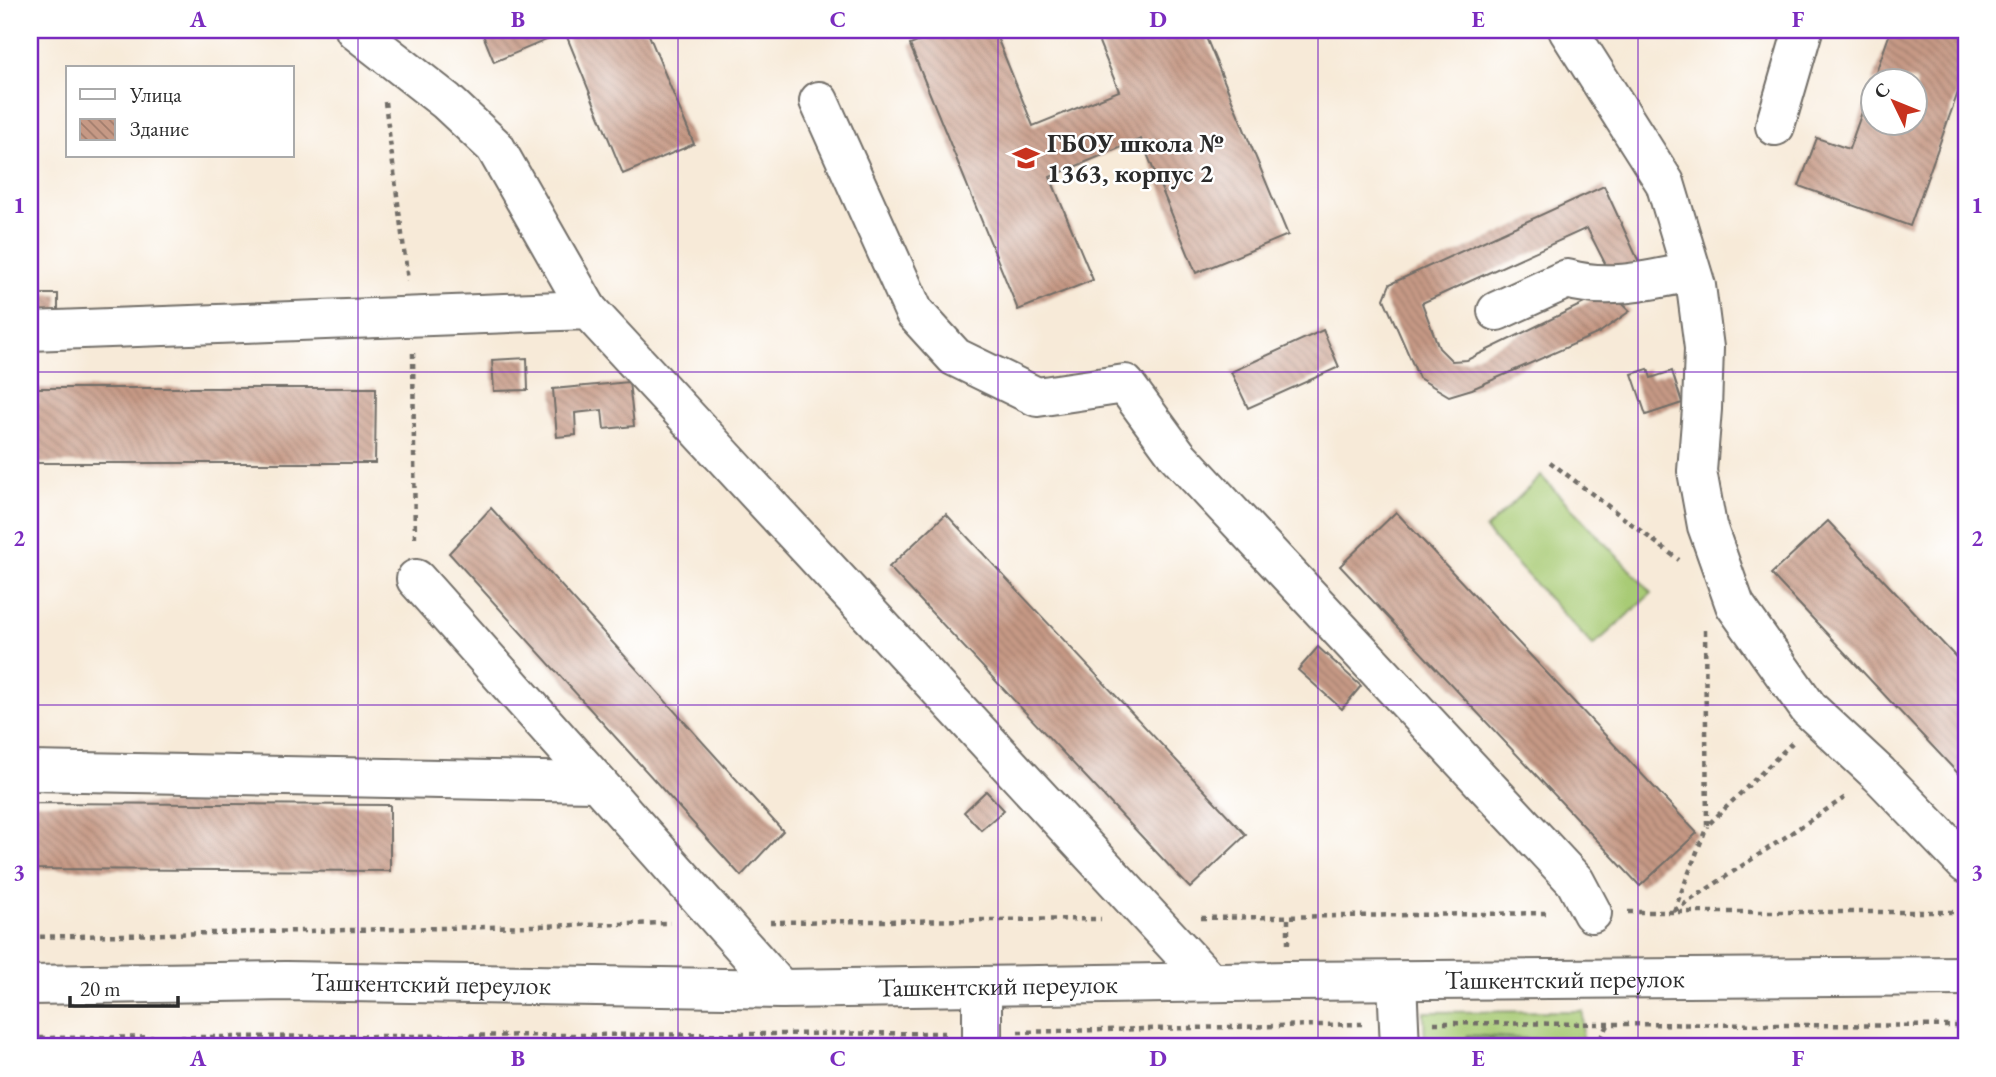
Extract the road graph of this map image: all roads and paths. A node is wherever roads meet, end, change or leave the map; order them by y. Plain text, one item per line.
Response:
1 (1568, 30) edge
2 (1803, 30) edge
3 (366, 39) edge
4 (819, 102) dead end
5 (1775, 126) dead end
6 (1691, 272) junction
7 (588, 310) junction
8 (1497, 312) dead end
9 (412, 317) junction
10 (30, 331) edge
11 (1550, 462) dead end
12 (1683, 563) dead end
13 (416, 579) joint
14 (1705, 621) dead end
15 (1800, 736) dead end
16 (30, 771) edge
17 (1879, 774) junction
18 (595, 782) junction
19 (1707, 826) junction
20 (1966, 864) edge
21 (1673, 912) junction
22 (1966, 912) edge
23 (1592, 913) junction
24 (1151, 919) junction
25 (719, 922) junction
26 (30, 937) edge
27 (1966, 976) edge
28 (1397, 981) junction
29 (1210, 982) junction
30 (30, 985) edge
31 (982, 987) junction
32 (781, 989) junction
33 (1609, 1024) dead end
34 (504, 1036) dead end
35 (504, 1047) edge
36 (982, 1047) edge
37 (1400, 1047) edge
38 (1595, 1047) edge

1 - 6 street
2 - 5 street
3 - 7 street
3 - 9 path
4 - 23 street
6 - 8 street
6 - 17 street
7 - 9 street
7 - 24 street
9 - 10 street
9 - 13 path
11 - 12 path
13 - 18 street
14 - 19 path
15 - 19 path
16 - 18 street
17 - 20 street
17 - 21 path
18 - 25 street
19 - 21 path
21 - 22 path
21 - 23 path
23 - 24 path
24 - 25 path
24 - 29 street
25 - 26 path
25 - 32 street
27 - 28 street, Ташкентский переулок
28 - 29 street, Ташкентский переулок
28 - 37 street
29 - 31 street, Ташкентский переулок
30 - 32 street, Ташкентский переулок
31 - 32 street, Ташкентский переулок
31 - 36 street
33 - 38 path
34 - 35 path

